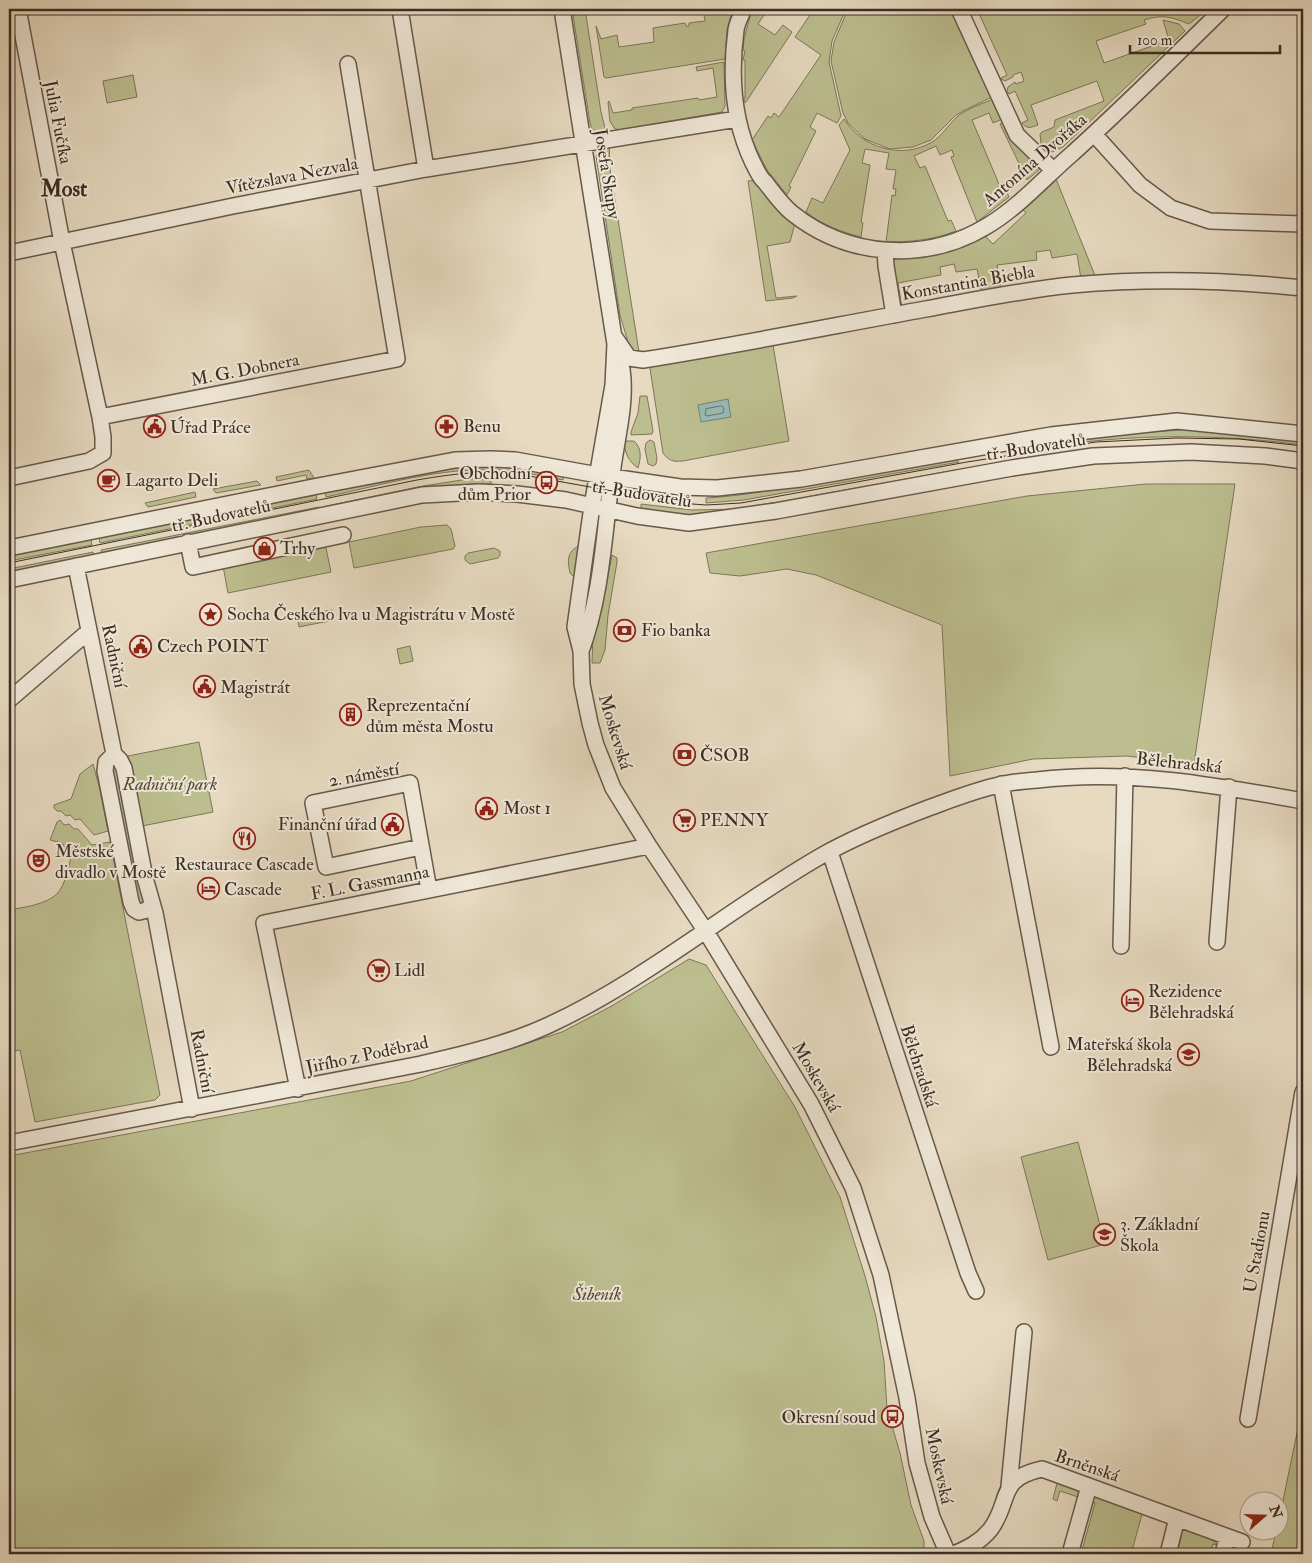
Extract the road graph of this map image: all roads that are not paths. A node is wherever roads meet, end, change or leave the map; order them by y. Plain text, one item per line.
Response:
1 (18, 9) edge
2 (400, 9) edge
3 (562, 9) edge
4 (744, 9) edge
5 (959, 9) edge
6 (1223, 9) edge
7 (348, 64) dead end
8 (737, 118) junction
9 (1094, 134) junction
10 (584, 143) junction
11 (426, 169) junction
12 (1053, 170) junction
13 (368, 180) junction
14 (1303, 224) edge
15 (62, 242) junction
16 (885, 250) junction
17 (9, 253) edge
18 (1303, 288) edge
19 (894, 315) junction
20 (614, 339) junction
21 (100, 417) junction
22 (1303, 434) edge
23 (609, 450) junction
24 (965, 450) junction
25 (1303, 461) edge
26 (576, 471) junction
27 (604, 476) junction
28 (969, 476) junction
29 (9, 478) edge
30 (637, 480) junction
31 (567, 501) junction
32 (592, 506) junction
33 (608, 510) junction
34 (632, 514) junction
35 (590, 529) junction
36 (343, 535) dead end
37 (605, 537) junction
38 (188, 542) junction
39 (9, 548) edge
40 (76, 566) junction
41 (9, 580) edge
42 (90, 631) junction
43 (581, 650) junction
44 (9, 700) edge
45 (114, 754) junction
46 (1125, 776) junction
47 (1001, 784) junction
48 (1229, 787) junction
49 (1303, 801) edge
50 (649, 846) junction
51 (421, 847) junction
52 (830, 852) junction
53 (429, 890) junction
54 (152, 904) junction
55 (139, 912) junction
56 (705, 930) junction
57 (158, 932) junction
58 (1217, 942) dead end
59 (1121, 946) dead end
60 (1051, 1047) dead end
61 (298, 1089) junction
62 (1303, 1092) edge
63 (192, 1109) junction
64 (9, 1143) edge
65 (976, 1291) dead end
66 (1024, 1332) dead end
67 (1248, 1419) dead end
68 (1009, 1486) junction
69 (1089, 1486) junction
70 (1177, 1518) junction
71 (1227, 1536) junction
72 (1242, 1542) dead end
73 (948, 1554) edge
74 (954, 1554) edge
75 (1070, 1554) edge
76 (1168, 1554) edge
77 (1223, 1554) edge

1 - 15 street, Julia Fučíka
2 - 11 street
3 - 10 street, Josefa Skupy
4 - 8 street, Antonína Dvořáka
5 - 12 street
6 - 9 street, Antonína Dvořáka
7 - 13 street
8 - 10 street, Vítězslava Nezvala
8 - 16 street, Antonína Dvořáka
9 - 12 street, Antonína Dvořáka
9 - 14 street
10 - 11 street, Vítězslava Nezvala
10 - 20 street, Josefa Skupy
11 - 13 street, Vítězslava Nezvala
12 - 16 street, Antonína Dvořáka
13 - 15 street, Vítězslava Nezvala
13 - 21 street, M. G. Dobnera
15 - 17 street, Vítězslava Nezvala
15 - 21 street
16 - 19 street
18 - 19 street, Konstantina Biebla
19 - 20 street, Konstantina Biebla
20 - 23 street, Josefa Skupy
21 - 29 street
22 - 24 street, tř. Budovatelů
23 - 26 street
23 - 27 street, Josefa Skupy
23 - 30 street
24 - 28 street
24 - 30 street, tř. Budovatelů
25 - 28 street, tř. Budovatelů
26 - 27 street, tř. Budovatelů
26 - 39 street, tř. Budovatelů
27 - 30 street, tř. Budovatelů
27 - 32 street, Moskevská
27 - 33 street, Moskevská
28 - 34 street, tř. Budovatelů
31 - 32 street, tř. Budovatelů
31 - 35 street
31 - 38 street, tř. Budovatelů
32 - 33 street, tř. Budovatelů
32 - 35 street, Moskevská
33 - 34 street, tř. Budovatelů
33 - 37 street, Moskevská
34 - 37 street
35 - 43 street, Moskevská
36 - 38 street
37 - 43 street, Moskevská
38 - 40 street, tř. Budovatelů
40 - 41 street, tř. Budovatelů
40 - 42 street, Radniční
42 - 44 street
42 - 45 street, Radniční
43 - 50 street, Moskevská
45 - 54 street, Radniční
45 - 55 street
46 - 47 street, Bělehradská
46 - 48 street, Bělehradská
46 - 59 street, Bělehradská
47 - 52 street, Bělehradská
47 - 60 street
48 - 49 street, Bělehradská
48 - 58 street, Bělehradská
50 - 53 street, F. L. Gassmanna
50 - 56 street, Moskevská
51 - 51 street, 2. náměstí
51 - 53 street, 2. náměstí
52 - 56 street, Bělehradská
52 - 65 street, Bělehradská
53 - 61 street, F. L. Gassmanna
54 - 55 street
54 - 57 street, Radniční
55 - 57 street
56 - 61 street, Jiřího z Poděbrad
56 - 73 street, Moskevská
57 - 63 street, Radniční
61 - 63 street, Jiřího z Poděbrad
62 - 67 street, U Stadionu
63 - 64 street, Jiřího z Poděbrad
66 - 68 street
68 - 69 street, Brněnská
68 - 74 street
69 - 70 street, Brněnská
69 - 75 street
70 - 71 street, Brněnská
70 - 76 street
71 - 72 street, Brněnská
71 - 77 street

